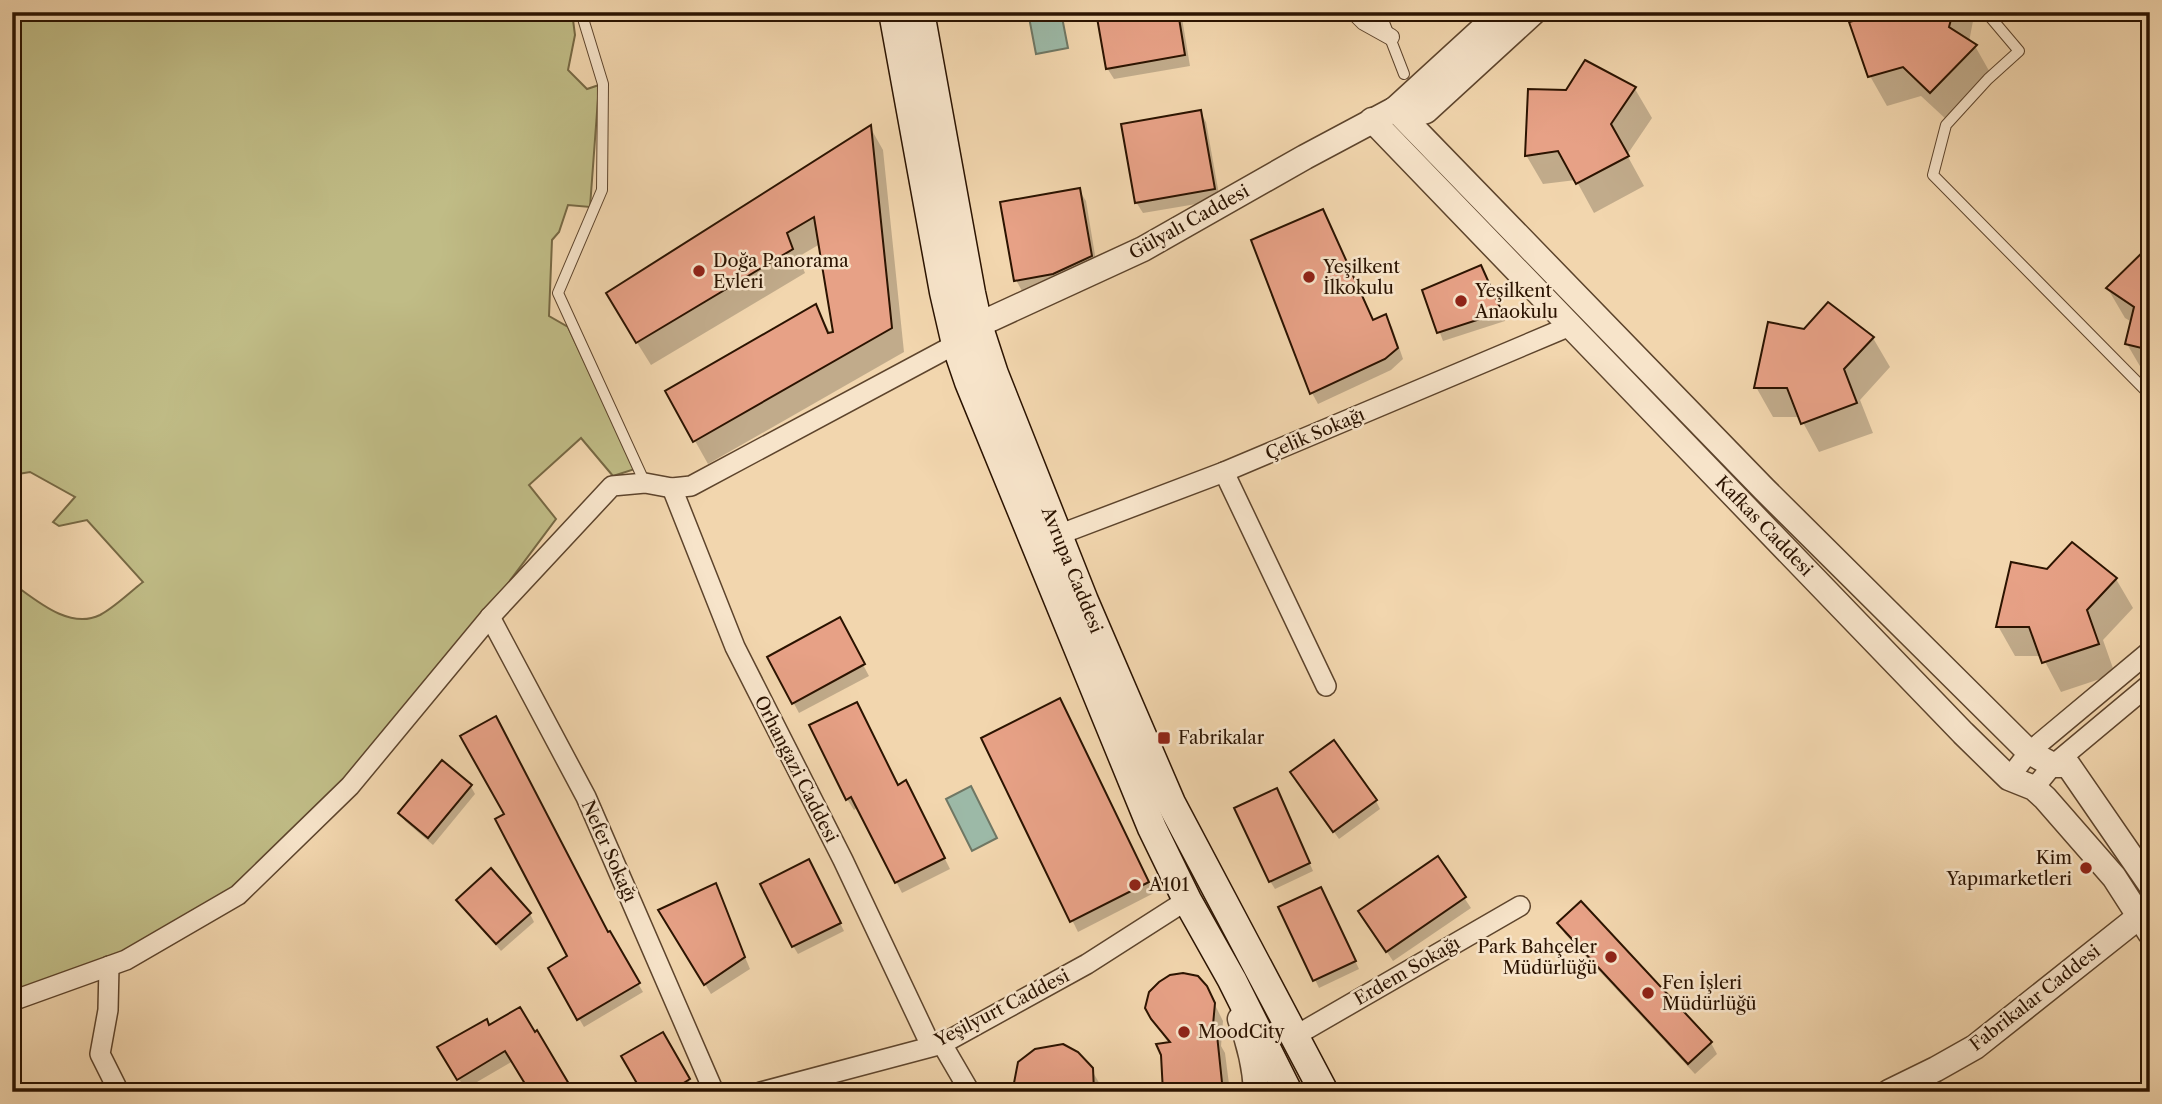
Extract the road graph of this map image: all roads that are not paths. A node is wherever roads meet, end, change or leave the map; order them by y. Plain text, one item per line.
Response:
1 (581, 12) edge
2 (893, 12) edge
3 (920, 12) edge
4 (1354, 12) edge
5 (1380, 12) edge
6 (1501, 12) edge
7 (1534, 12) edge
8 (1986, 12) edge
9 (1391, 37) junction
10 (1404, 74) dead end
11 (1395, 109) junction
12 (1372, 120) junction
13 (978, 325) junction
14 (1570, 326) junction
15 (956, 344) junction
16 (2150, 395) edge
17 (1224, 472) junction
18 (645, 482) junction
19 (672, 488) junction
20 (1058, 535) junction
21 (489, 617) junction
22 (2150, 651) edge
23 (2150, 684) edge
24 (1326, 687) dead end
25 (2029, 752) junction
26 (2053, 765) junction
27 (2010, 778) junction
28 (2034, 788) junction
29 (2150, 884) edge
30 (1187, 900) junction
31 (1520, 906) dead end
32 (2146, 919) edge
33 (109, 966) junction
34 (1232, 980) junction
35 (12, 1001) edge
36 (1295, 1036) junction
37 (936, 1045) junction
38 (120, 1092) edge
39 (714, 1092) edge
40 (761, 1092) edge
41 (970, 1092) edge
42 (1256, 1092) edge
43 (1288, 1092) edge
44 (1324, 1092) edge
45 (1889, 1092) edge

1 - 18 lane
2 - 15 main road, Avrupa Caddesi
3 - 13 main road, Avrupa Caddesi
4 - 9 street
5 - 9 lane
6 - 11 street, Gülyalı Caddesi
7 - 11 street, Gülyalı Caddesi
8 - 16 lane
9 - 10 lane
11 - 12 street, Gülyalı Caddesi
11 - 25 street, Kafkas Caddesi
12 - 13 street, Gülyalı Caddesi
12 - 14 street, Kafkas Caddesi
13 - 20 main road, Avrupa Caddesi
14 - 17 street, Çelik Sokağı
14 - 27 street, Kafkas Caddesi
15 - 19 street
15 - 30 main road, Avrupa Caddesi
17 - 20 street, Çelik Sokağı
17 - 24 street
18 - 19 street
18 - 21 street
19 - 37 street, Orhangazi Caddesi
20 - 36 main road, Avrupa Caddesi
21 - 33 street
21 - 39 street, Nefer Sokağı
22 - 25 street
23 - 26 street
25 - 26 street, Kafkas Caddesi
25 - 27 street
26 - 28 street
26 - 29 street, Kafkas Caddesi
27 - 28 street, Kafkas Caddesi
28 - 32 street, Kafkas Caddesi
30 - 34 main road, Avrupa Caddesi
30 - 37 street, Yeşilyurt Caddesi
31 - 36 street, Erdem Sokağı
32 - 45 street, Fabrikalar Caddesi
33 - 35 street
33 - 38 street
34 - 42 street
34 - 43 main road, Avrupa Caddesi
36 - 44 main road, Avrupa Caddesi
37 - 40 street, Yeşilyurt Caddesi
37 - 41 street, Orhangazi Caddesi

